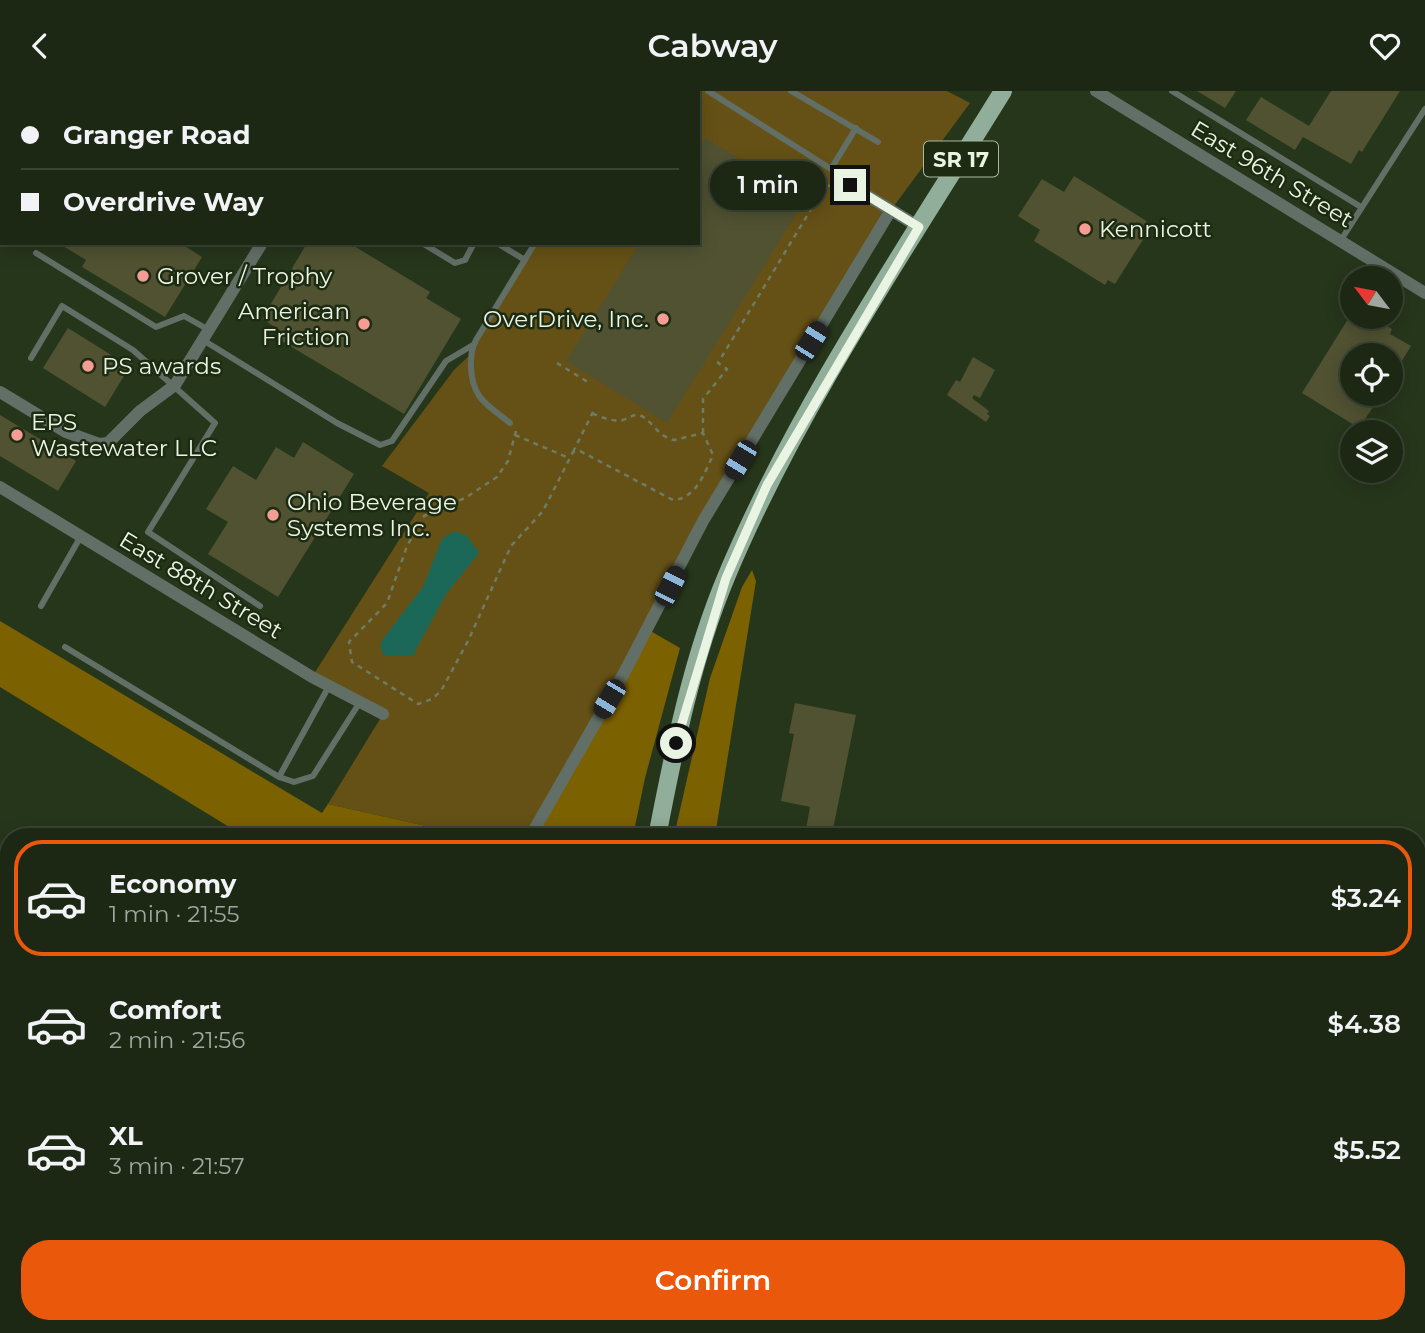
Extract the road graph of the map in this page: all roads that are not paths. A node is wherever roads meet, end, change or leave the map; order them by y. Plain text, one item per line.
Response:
1 (708, 91) edge
2 (791, 91) edge
3 (1003, 91) edge
4 (1096, 91) edge
5 (1172, 91) edge
6 (1425, 109) edge
7 (856, 128) junction
8 (878, 142) dead end
9 (850, 185) road end
10 (1361, 207) junction
11 (891, 210) junction
12 (919, 227) junction
13 (1340, 241) junction
14 (261, 245) edge
15 (425, 245) edge
16 (473, 245) edge
17 (499, 245) edge
18 (534, 245) edge
19 (36, 253) dead end
20 (525, 260) junction
21 (1425, 293) edge
22 (206, 335) junction
23 (473, 345) junction
24 (31, 358) dead end
25 (175, 385) junction
26 (0, 392) edge
27 (513, 426) road end
28 (0, 487) edge
29 (81, 536) junction
30 (41, 605) dead end
31 (260, 606) dead end
32 (65, 647) dead end
33 (329, 686) junction
34 (360, 702) junction
35 (383, 714) dead end
36 (279, 777) junction
37 (535, 828) edge
38 (659, 828) edge

1 - 7 lane
2 - 7 lane
3 - 12 main road, SR 17
4 - 13 street, East 96th Street
5 - 10 lane
6 - 10 lane
7 - 8 lane
9 - 11 street
10 - 13 lane
11 - 12 street
11 - 37 street
12 - 38 main road, SR 17
13 - 21 street, East 96th Street
14 - 22 street
15 - 16 lane
17 - 20 lane
18 - 20 lane
19 - 22 lane
20 - 23 lane
22 - 23 lane
22 - 25 street
23 - 27 lane
24 - 25 lane
25 - 26 street
25 - 31 lane
28 - 29 street, East 88th Street
29 - 30 lane
29 - 33 street, East 88th Street
32 - 36 lane
33 - 34 street, East 88th Street
33 - 36 lane
34 - 35 street, East 88th Street
34 - 36 lane

